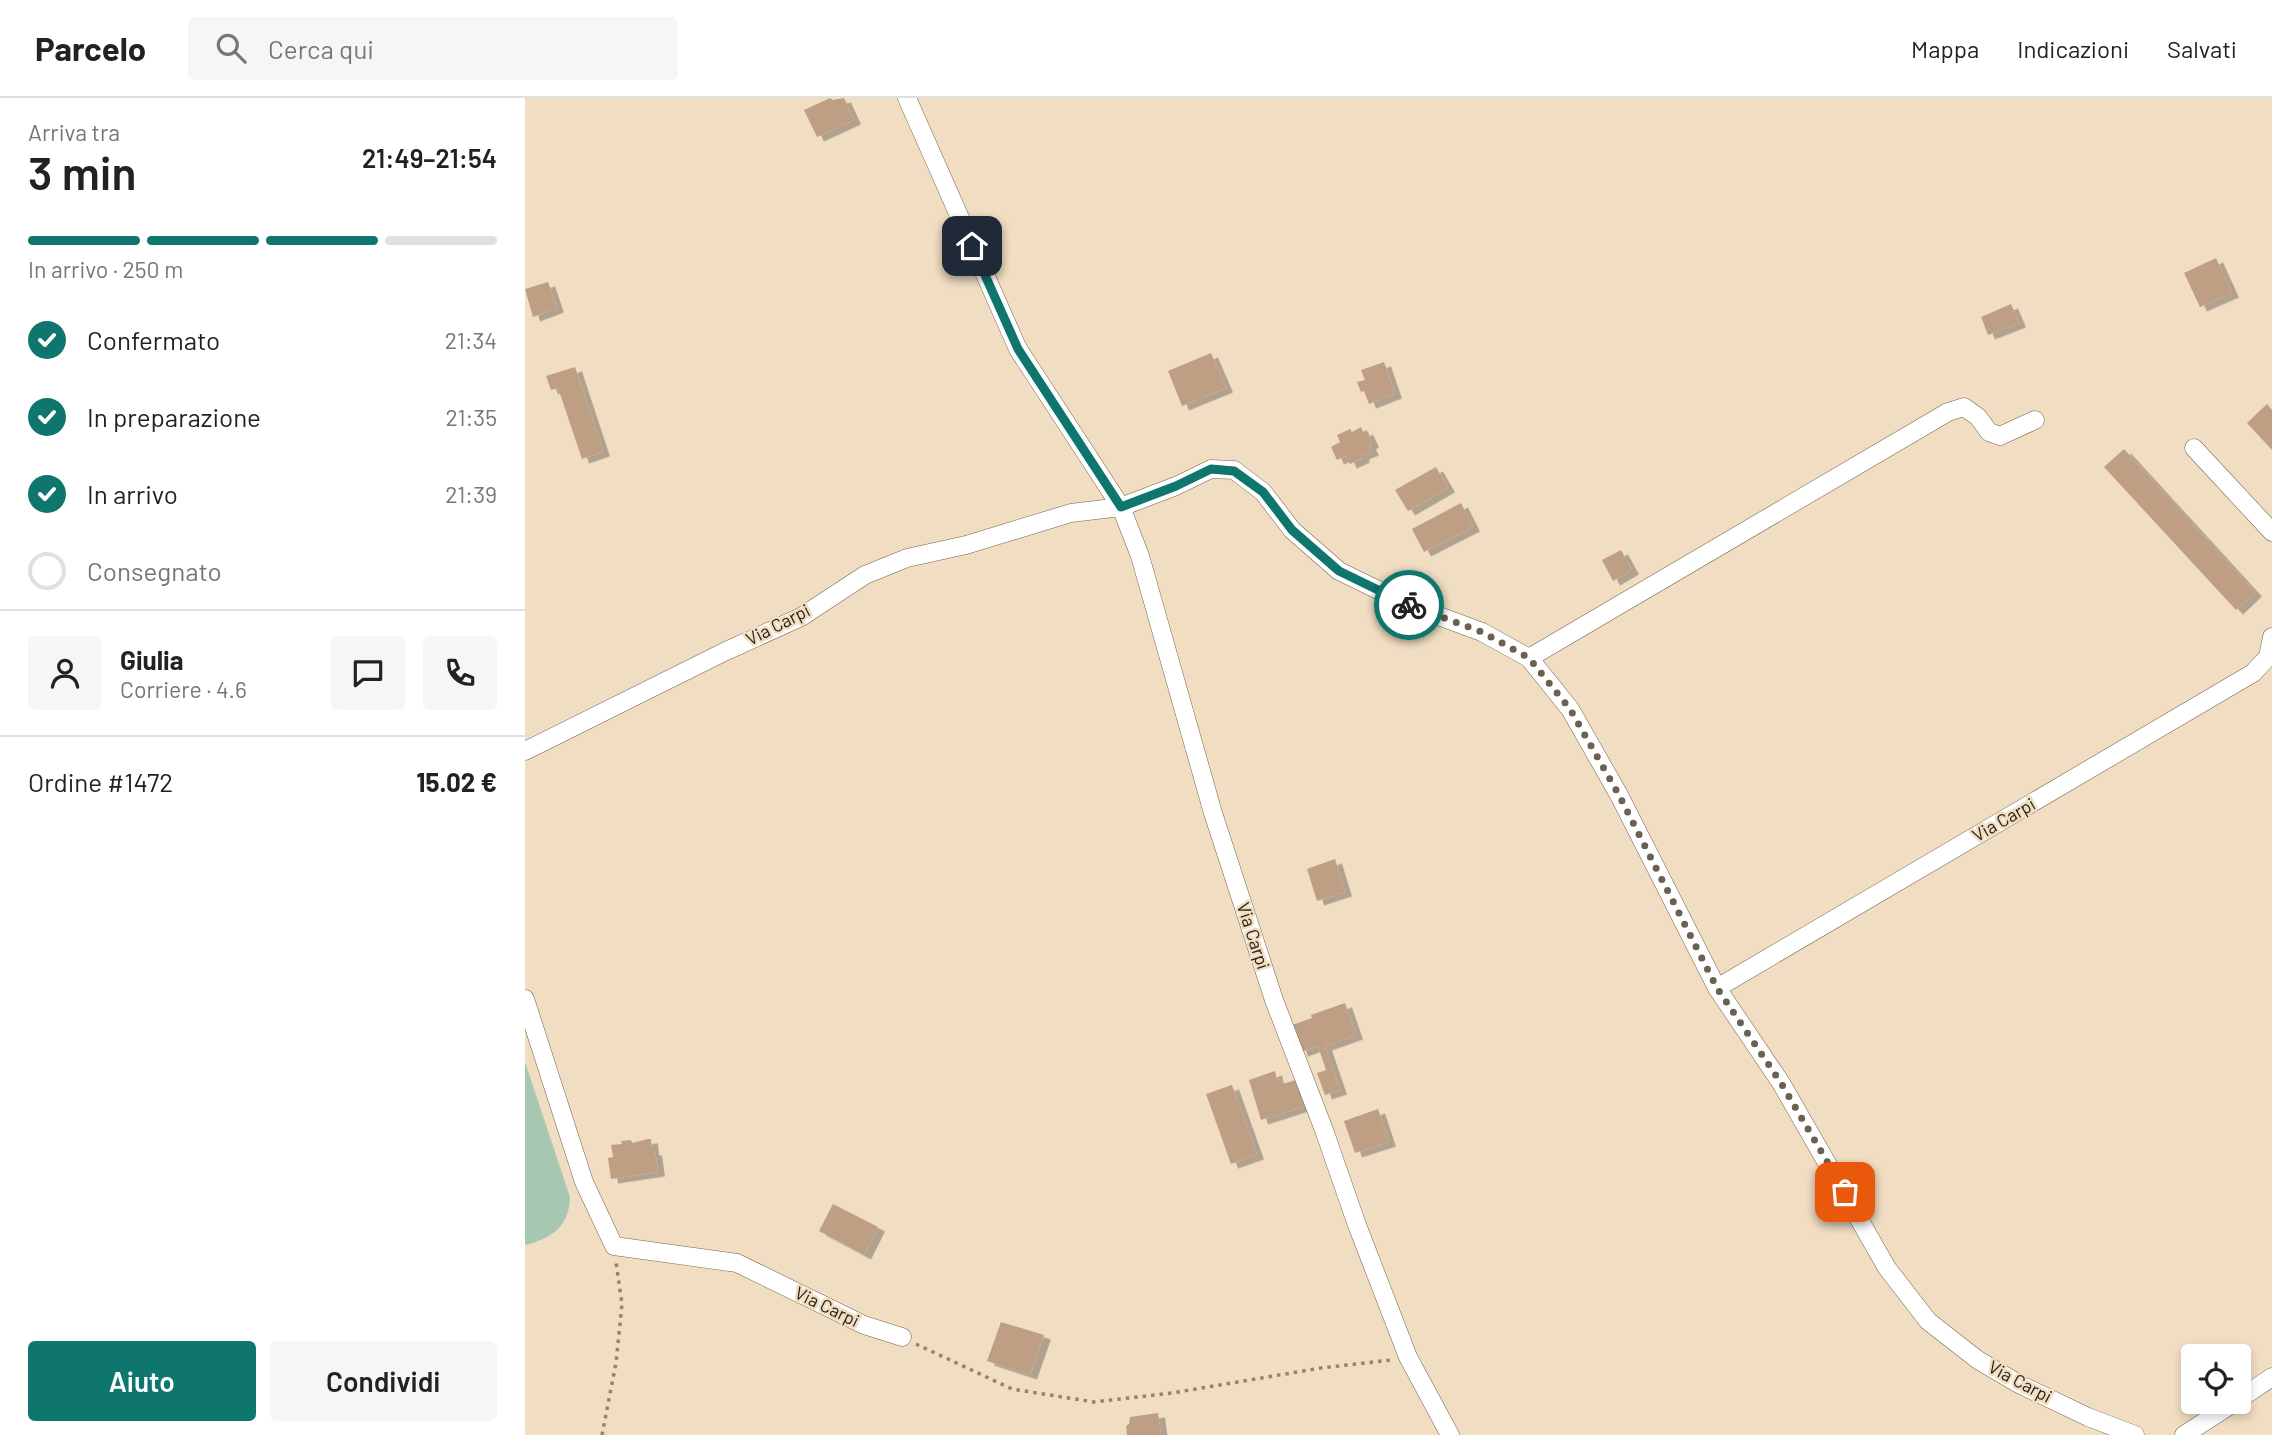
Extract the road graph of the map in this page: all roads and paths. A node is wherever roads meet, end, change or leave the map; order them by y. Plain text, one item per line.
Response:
1 (907, 98) edge
2 (2035, 420) dead end
3 (2193, 448) dead end
4 (1121, 507) junction
5 (2272, 533) edge
6 (2272, 637) edge
7 (1529, 658) junction
8 (525, 751) edge
9 (1717, 988) junction
10 (525, 999) edge
11 (614, 1246) junction
12 (902, 1337) joint
13 (1408, 1357) junction
14 (2272, 1377) edge
15 (2251, 1391) edge
16 (2217, 1414) edge
17 (602, 1435) edge
18 (1450, 1435) edge
19 (2135, 1435) edge
20 (2185, 1435) edge

1 - 4 street
2 - 7 street
3 - 5 street
4 - 7 street, Via Carpi
4 - 8 street, Via Carpi
4 - 13 street, Via Carpi
6 - 9 street, Via Carpi
7 - 9 street, Via Carpi
9 - 19 street, Via Carpi
10 - 11 street
11 - 12 street, Via Carpi
11 - 17 path
12 - 13 path
13 - 18 street, Via Carpi
14 - 15 street
16 - 20 street

